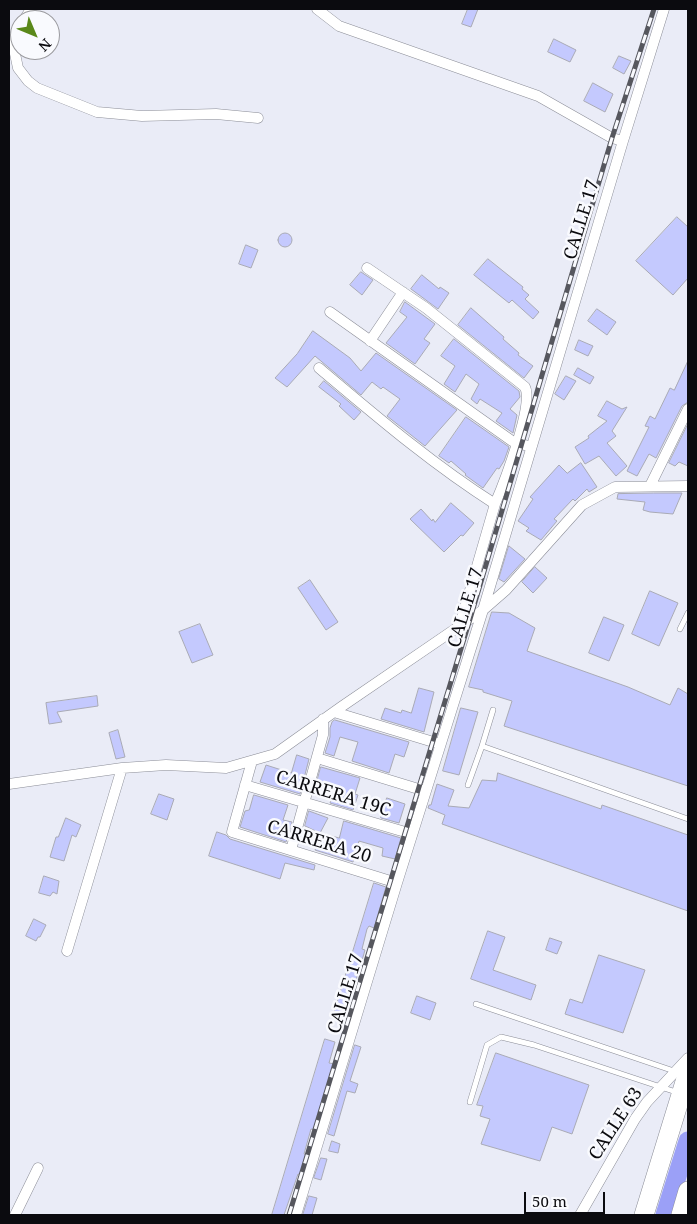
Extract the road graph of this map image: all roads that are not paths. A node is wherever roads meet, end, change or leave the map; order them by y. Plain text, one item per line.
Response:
1 (317, 9) edge
2 (664, 9) edge
3 (16, 60) edge
4 (258, 118) dead end
5 (623, 141) junction
6 (367, 268) dead end
7 (403, 292) junction
8 (330, 312) dead end
9 (370, 341) junction
10 (318, 368) dead end
11 (688, 409) edge
12 (516, 443) junction
13 (531, 447) junction
14 (687, 483) edge
15 (650, 486) junction
16 (495, 504) junction
17 (483, 610) junction
18 (688, 613) edge
19 (460, 626) junction
20 (680, 629) dead end
21 (493, 710) dead end
22 (334, 712) junction
23 (323, 719) junction
24 (440, 744) junction
25 (482, 746) junction
26 (318, 758) junction
27 (252, 761) junction
28 (122, 768) junction
29 (9, 784) edge
30 (245, 784) junction
31 (468, 785) dead end
32 (425, 791) junction
33 (304, 803) junction
34 (688, 819) edge
35 (412, 834) junction
36 (291, 850) junction
37 (397, 883) junction
38 (67, 951) dead end
39 (476, 1004) dead end
40 (688, 1058) edge
41 (681, 1072) edge
42 (660, 1088) junction
43 (682, 1094) junction
44 (470, 1102) dead end
45 (38, 1168) dead end
46 (688, 1191) edge
47 (14, 1215) edge
48 (296, 1215) edge
49 (580, 1215) edge
50 (644, 1215) edge
51 (680, 1215) edge

1 - 5 street
2 - 5 street, CALLE 17
3 - 4 street
5 - 13 street, CALLE 17
6 - 7 street
7 - 9 street
7 - 12 street
8 - 9 street
9 - 12 street
10 - 16 street
11 - 15 street
12 - 13 street
12 - 16 street
13 - 17 street, CALLE 17
14 - 15 street
15 - 17 street
16 - 19 street
17 - 19 street
17 - 24 street, CALLE 17
18 - 20 lane
19 - 22 street
21 - 25 lane
22 - 23 street
22 - 24 street
23 - 26 street
23 - 27 street
24 - 32 street, CALLE 17
25 - 31 lane
25 - 34 lane
26 - 32 street
26 - 33 street
27 - 28 street
27 - 30 street
28 - 29 street
28 - 38 street
30 - 33 street, CARRERA 19C
30 - 36 street, CARRERA 20
32 - 35 street, CALLE 17
33 - 35 street, CARRERA 19C
33 - 36 street
35 - 37 street, CALLE 17
36 - 37 street, CARRERA 20
37 - 48 street, CALLE 17
39 - 41 lane
40 - 41 street, CALLE 63
41 - 42 street, CALLE 63
41 - 43 highway
42 - 43 lane
42 - 44 lane
42 - 49 street, CALLE 63
43 - 50 highway
45 - 47 street
46 - 51 highway

